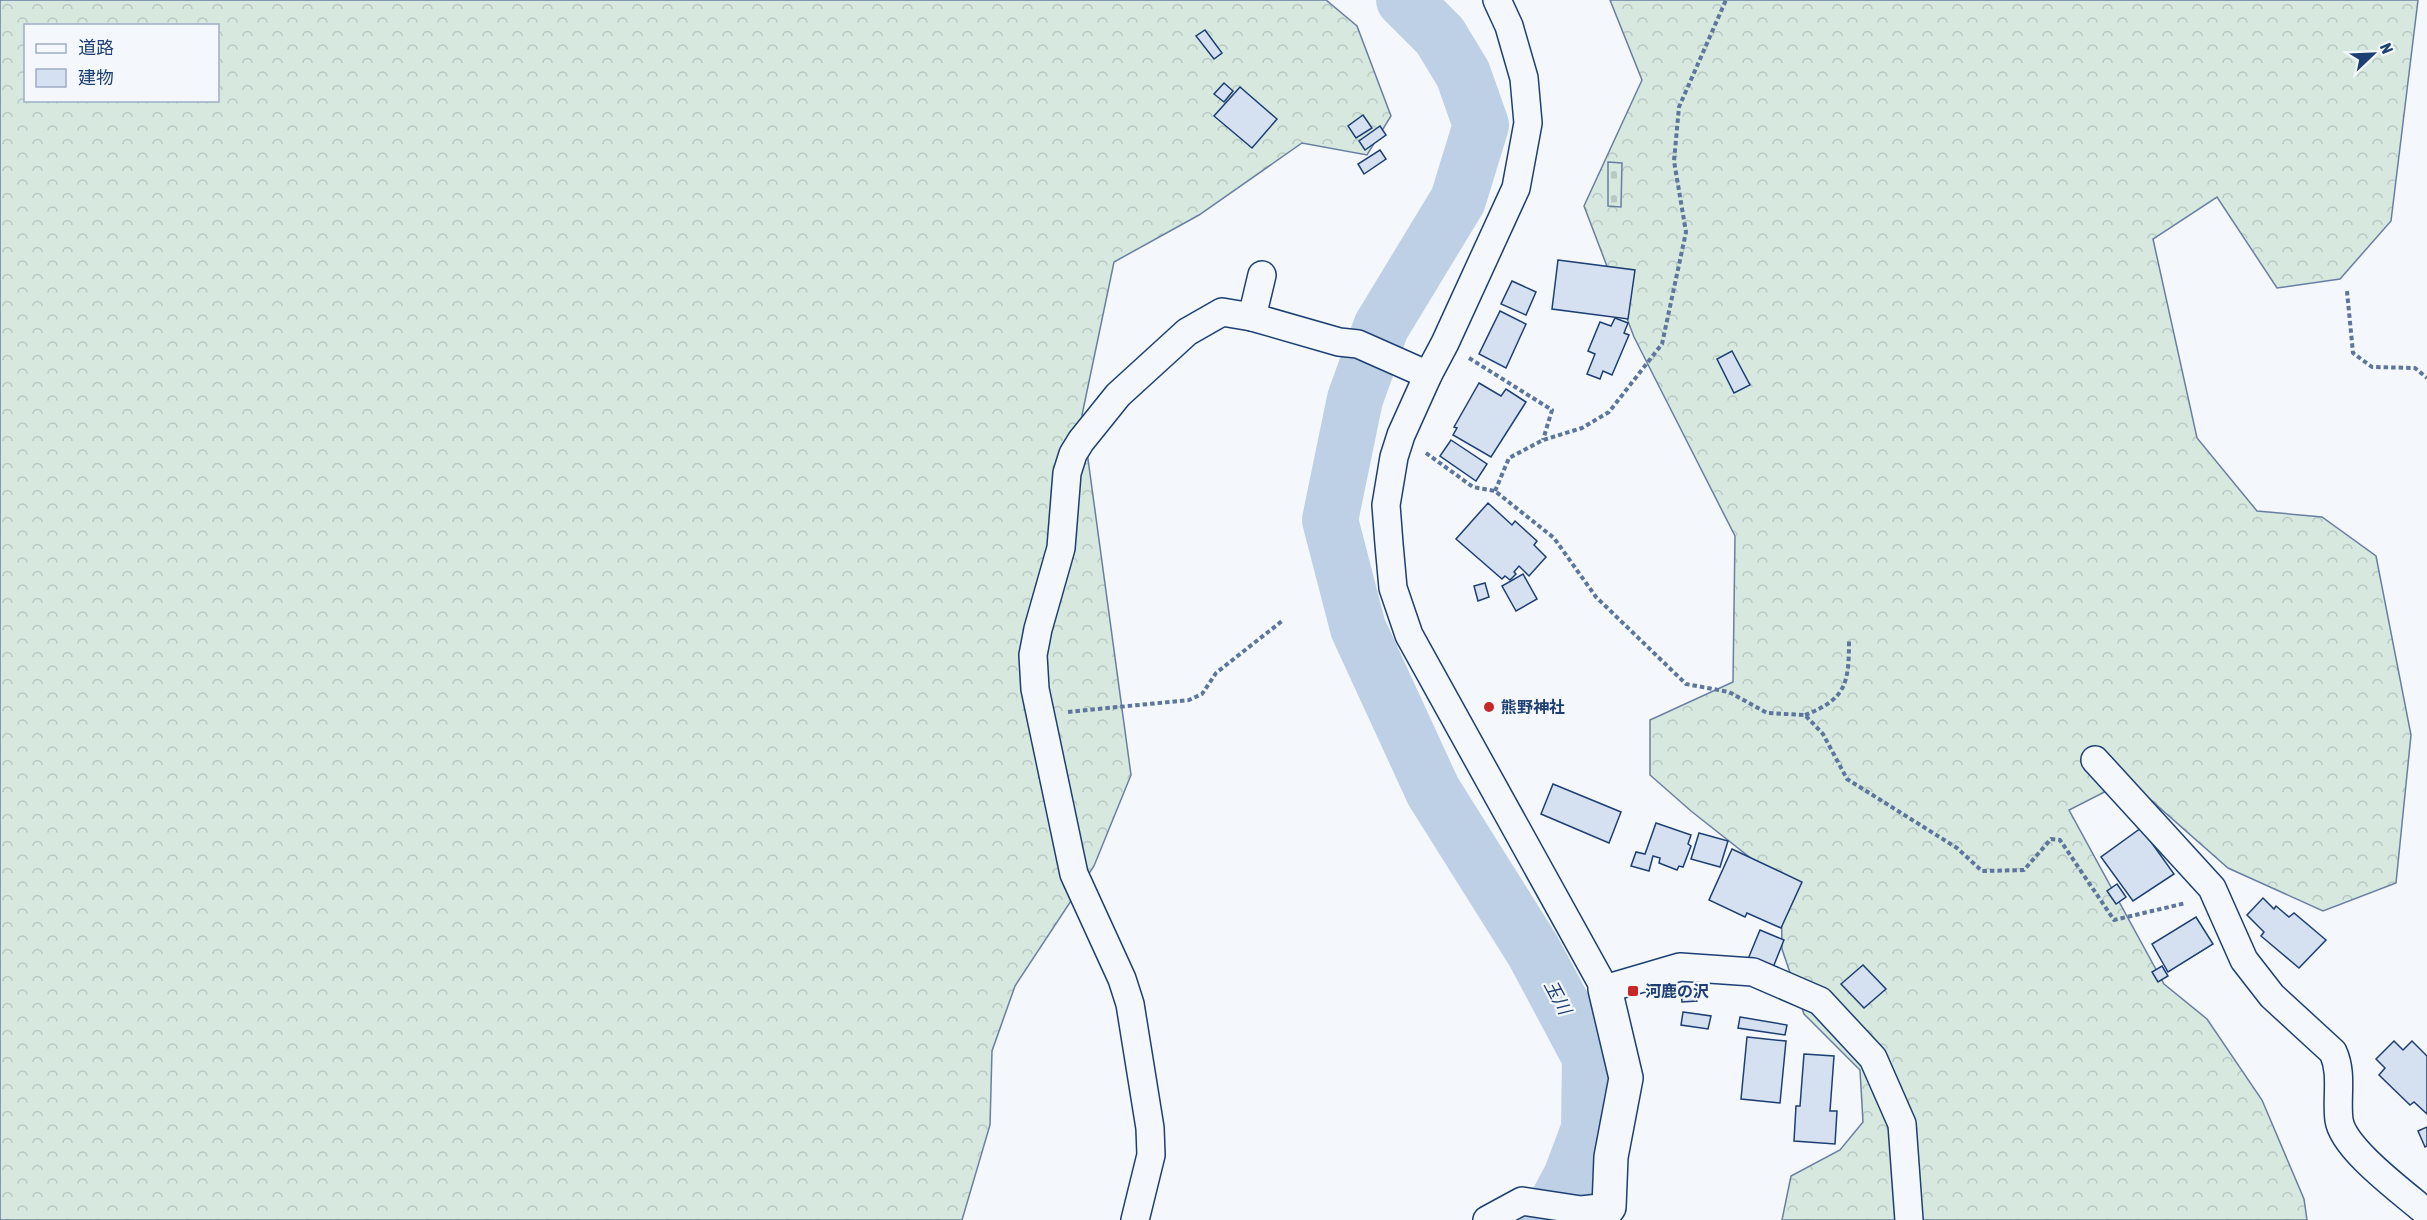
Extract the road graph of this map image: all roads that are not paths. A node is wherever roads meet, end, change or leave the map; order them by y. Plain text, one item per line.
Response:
1 (1497, 0) edge
2 (1262, 275) dead end
3 (1252, 317) junction
4 (1428, 375) junction
5 (2095, 760) dead end
6 (1605, 989) junction
7 (1596, 1212) edge
8 (2427, 1213) edge
9 (1135, 1220) edge
10 (1487, 1220) edge
11 (1910, 1220) edge

1 - 4 street
2 - 3 street
3 - 4 street
3 - 9 street
4 - 6 street
5 - 8 street
6 - 7 street
6 - 11 street
7 - 10 street

